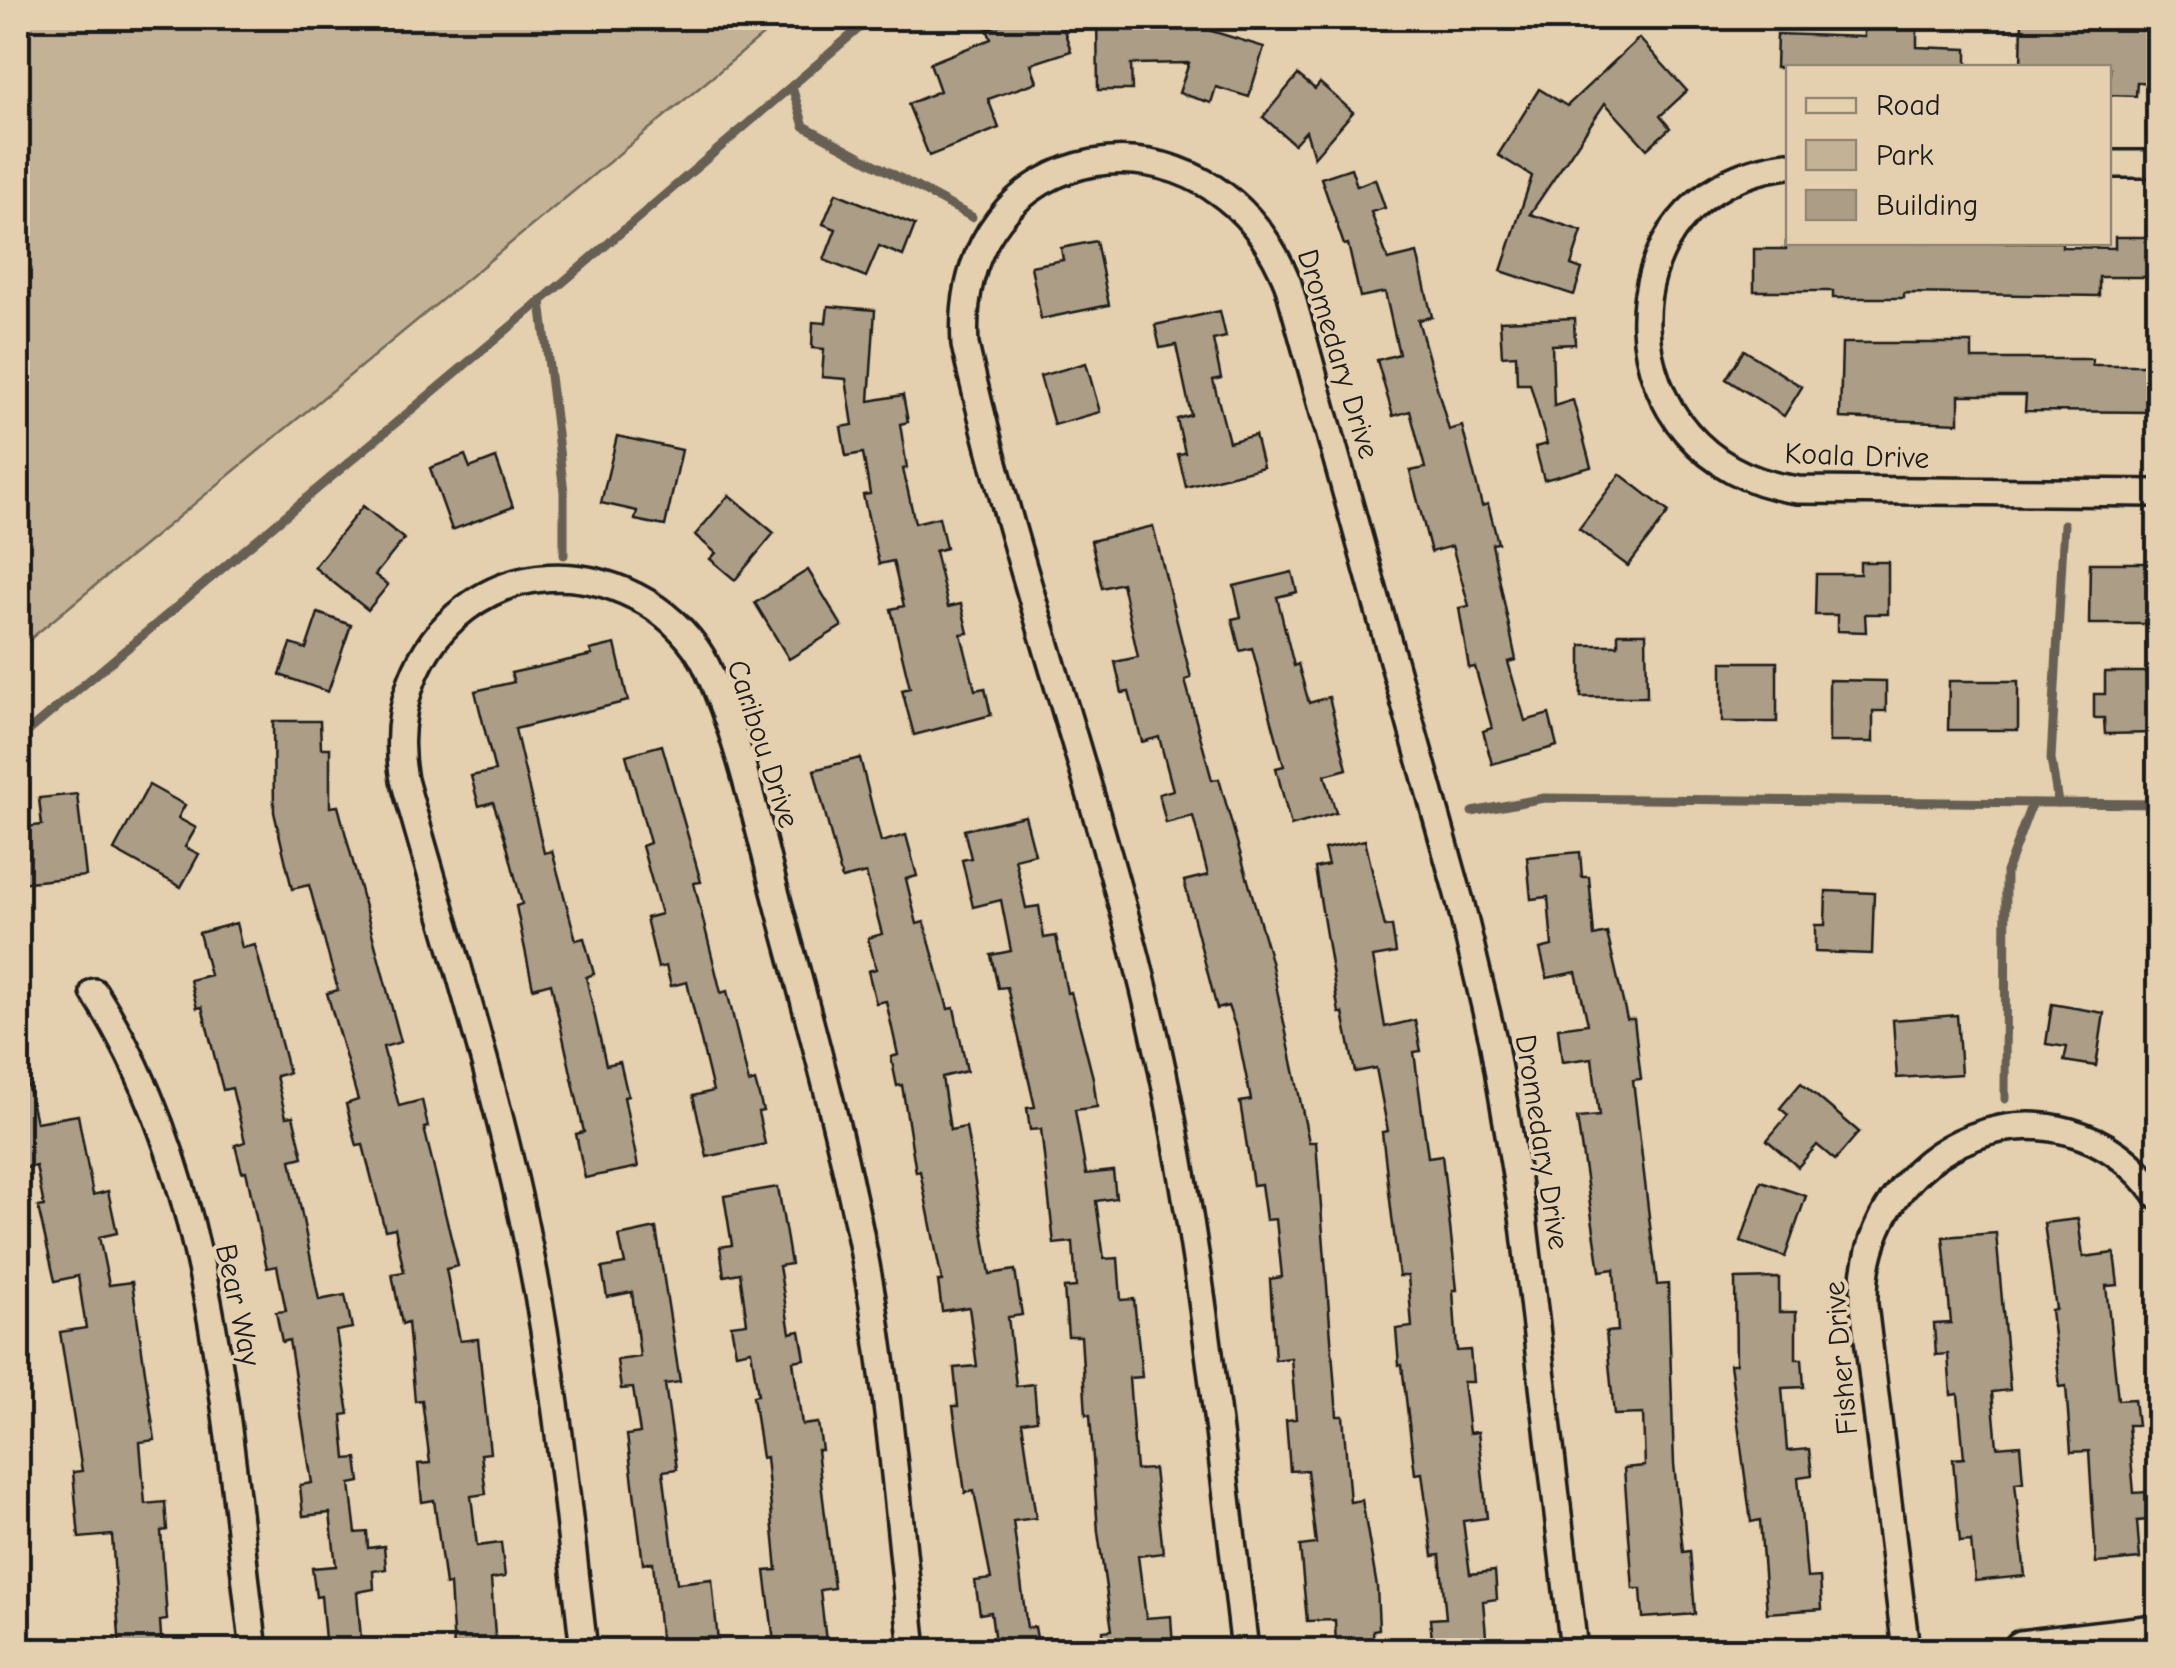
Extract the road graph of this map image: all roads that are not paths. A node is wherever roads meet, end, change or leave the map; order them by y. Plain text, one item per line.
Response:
1 (2111, 164) edge
2 (2158, 164) edge
3 (1786, 165) edge
4 (2158, 493) edge
5 (94, 992) dead end
6 (2158, 1196) edge
7 (2158, 1634) edge
8 (254, 1650) edge
9 (584, 1650) edge
10 (913, 1650) edge
11 (1245, 1650) edge
12 (1574, 1650) edge
13 (1906, 1650) edge
14 (2023, 1650) edge

1 - 2 street
3 - 4 street, Koala Drive
5 - 8 street, Bear Way
6 - 13 street, Fisher Drive
7 - 14 street
9 - 10 street, Caribou Drive
11 - 12 street, Dromedary Drive

